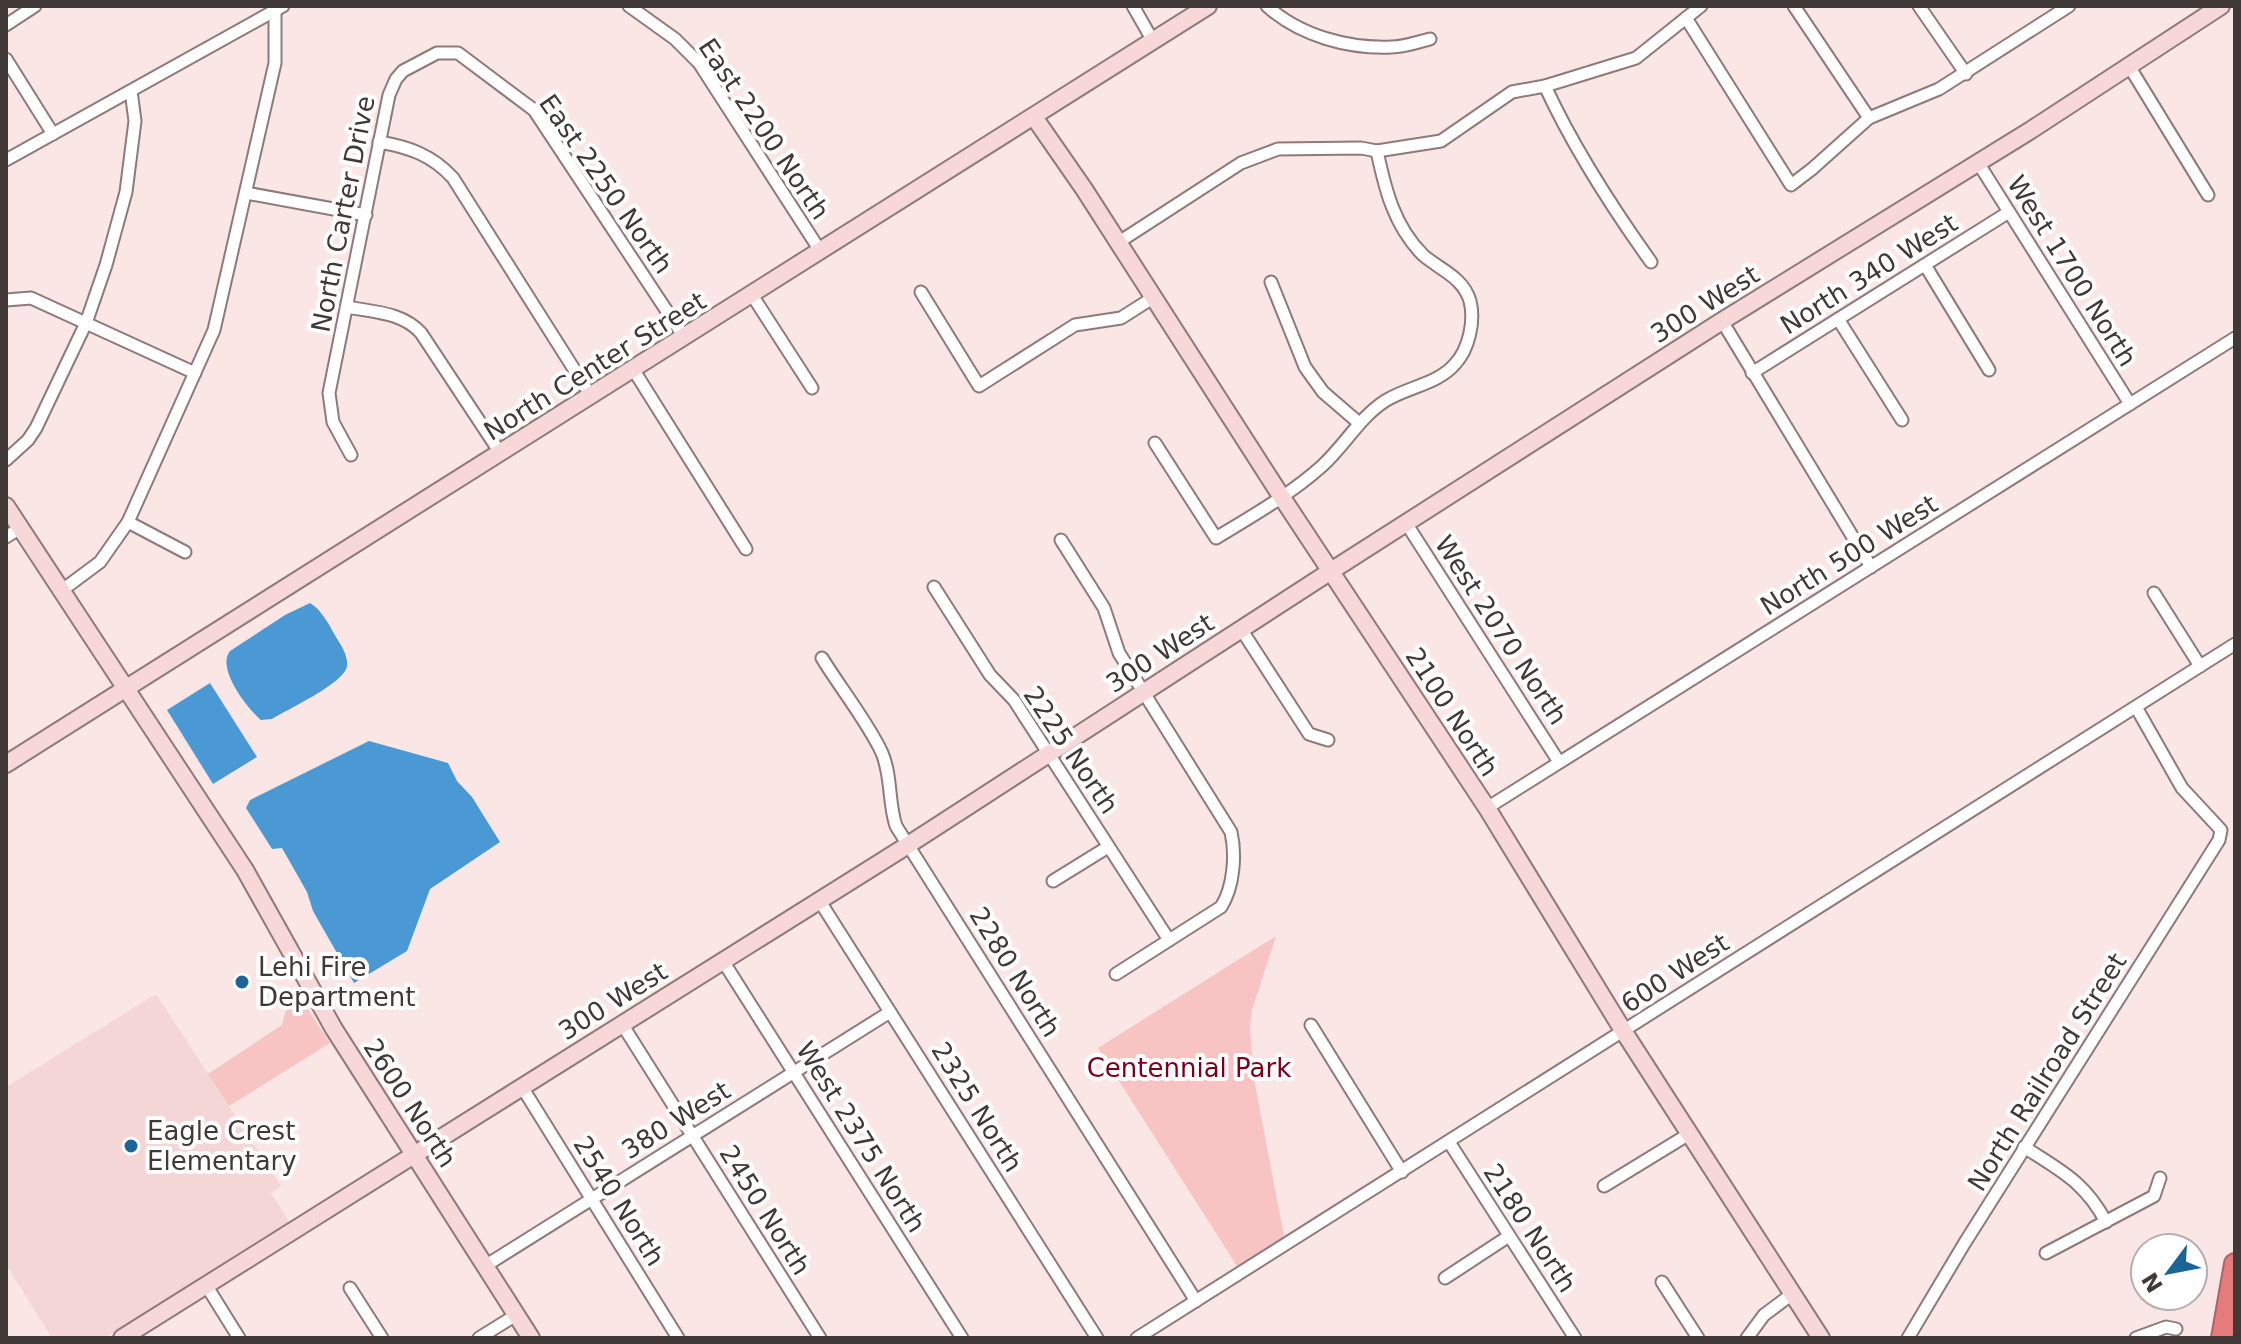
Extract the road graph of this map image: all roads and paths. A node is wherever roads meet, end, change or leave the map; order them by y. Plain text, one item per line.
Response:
1 (35, 6) edge
2 (629, 6) edge
3 (1133, 6) edge
4 (1208, 6) edge
5 (1267, 6) edge
6 (1701, 6) edge
7 (1794, 6) edge
8 (1919, 6) edge
9 (2069, 6) edge
10 (2221, 6) edge
11 (278, 7) edge
12 (2052, 11) edge
13 (1686, 18) junction
14 (6, 25) edge
15 (1430, 39) dead end
16 (1153, 41) junction
17 (437, 53) joint
18 (6, 59) edge
19 (2129, 66) junction
20 (1966, 74) junction
21 (1545, 86) junction
22 (131, 91) junction
23 (1034, 117) junction
24 (1869, 118) junction
25 (53, 134) junction
26 (379, 142) junction
27 (1377, 151) junction
28 (6, 160) edge
29 (1977, 161) junction
30 (246, 193) junction
31 (2208, 195) dead end
32 (2009, 212) junction
33 (366, 215) junction
34 (1119, 242) junction
35 (821, 252) junction
36 (1651, 262) dead end
37 (1925, 265) junction
38 (1271, 282) dead end
39 (921, 292) dead end
40 (752, 295) junction
41 (1154, 297) junction
42 (6, 300) edge
43 (347, 307) junction
44 (1838, 319) junction
45 (1722, 321) junction
46 (86, 323) junction
47 (684, 337) junction
48 (2235, 338) edge
49 (633, 369) junction
50 (1989, 370) dead end
51 (195, 373) junction
52 (1752, 373) junction
53 (812, 388) dead end
54 (591, 396) junction
55 (2130, 404) junction
56 (1902, 420) dead end
57 (1359, 423) junction
58 (1155, 443) dead end
59 (501, 454) junction
60 (351, 455) dead end
61 (6, 460) edge
62 (1281, 496) junction
63 (6, 506) edge
64 (128, 522) junction
65 (1406, 523) junction
66 (13, 532) edge
67 (1061, 540) dead end
68 (746, 549) dead end
69 (185, 552) dead end
70 (1871, 567) junction
71 (1331, 571) junction
72 (934, 587) dead end
73 (61, 591) junction
74 (2154, 593) dead end
75 (1241, 629) junction
76 (2235, 644) edge
77 (822, 658) dead end
78 (2200, 666) junction
79 (126, 689) junction
80 (1143, 693) junction
81 (2136, 707) junction
82 (1328, 740) dead end
83 (1049, 754) junction
84 (1559, 762) junction
85 (6, 764) edge
86 (1487, 808) junction
87 (908, 845) junction
88 (1108, 847) junction
89 (1053, 881) dead end
90 (819, 900) junction
91 (1169, 940) junction
92 (723, 961) junction
93 (1116, 974) dead end
94 (890, 1012) junction
95 (622, 1024) junction
96 (1311, 1025) dead end
97 (1624, 1032) junction
98 (794, 1073) junction
99 (522, 1087) junction
100 (1689, 1134) junction
101 (692, 1136) junction
102 (1449, 1142) junction
103 (2024, 1147) junction
104 (415, 1155) junction
105 (1402, 1172) junction
106 (2160, 1178) dead end
107 (1604, 1186) dead end
108 (592, 1200) junction
109 (2106, 1222) junction
110 (1509, 1236) junction
111 (2046, 1253) dead end
112 (2235, 1264) edge
113 (485, 1266) junction
114 (1445, 1278) dead end
115 (1662, 1282) dead end
116 (206, 1285) junction
117 (350, 1288) dead end
118 (1792, 1294) junction
119 (1196, 1301) junction
120 (516, 1315) junction
121 (2176, 1329) dead end
122 (122, 1338) edge
123 (239, 1338) edge
124 (382, 1338) edge
125 (479, 1338) edge
126 (531, 1338) edge
127 (678, 1338) edge
128 (820, 1338) edge
129 (962, 1338) edge
130 (1097, 1338) edge
131 (1137, 1338) edge
132 (1575, 1338) edge
133 (1698, 1338) edge
134 (1747, 1338) edge
135 (1821, 1338) edge
136 (1908, 1338) edge
137 (2136, 1338) edge
138 (2222, 1338) edge

1 - 14 street
2 - 35 street, East 2200 North
3 - 16 street
4 - 16 street, North Center Street
5 - 15 street
6 - 13 street
7 - 24 street
8 - 20 street
9 - 12 street
10 - 19 street, 300 West
11 - 22 street
11 - 30 street
12 - 20 street
13 - 21 street
13 - 24 street
16 - 23 street, North Center Street
17 - 26 street, North Carter Drive
17 - 47 street, East 2250 North
18 - 25 street
19 - 29 street, 300 West
19 - 31 street
20 - 24 street
21 - 27 street
21 - 36 street
22 - 25 street
22 - 46 street
23 - 34 street, 2100 North
23 - 35 street, North Center Street
25 - 28 street
26 - 33 street, North Carter Drive
26 - 54 street
27 - 34 street
27 - 57 street
29 - 32 street, West 1700 North
29 - 45 street, 300 West
30 - 33 street
30 - 51 street
32 - 37 street, North 340 West
32 - 55 street, West 1700 North
33 - 43 street, North Carter Drive
34 - 41 street, 2100 North
35 - 40 street, North Center Street
37 - 44 street, North 340 West
37 - 50 street
38 - 57 street
39 - 41 street
40 - 47 street, North Center Street
40 - 53 street
41 - 62 street, 2100 North
42 - 46 street
43 - 59 street
43 - 60 street, North Carter Drive
44 - 52 street, North 340 West
44 - 56 street
45 - 52 street
45 - 65 street, 300 West
46 - 51 street
46 - 61 street
47 - 49 street, North Center Street
48 - 55 street, North 500 West
49 - 54 street, North Center Street
49 - 68 street
51 - 64 street
52 - 70 street
54 - 59 street, North Center Street
55 - 70 street, North 500 West
57 - 62 street
58 - 62 street
59 - 79 street, North Center Street
62 - 71 street, 2100 North
63 - 66 street, 2600 North
64 - 69 street
64 - 73 street
65 - 71 street, 300 West
65 - 84 street, West 2070 North
66 - 73 street, 2600 North
67 - 80 street
70 - 84 street, North 500 West
71 - 75 street, 300 West
71 - 86 street, 2100 North
72 - 83 street, 2225 North
73 - 79 street, 2600 North
74 - 78 street
75 - 80 street, 300 West
75 - 82 street
76 - 78 street, 600 West
77 - 87 street, 2280 North
78 - 81 street, 600 West
79 - 85 street, North Center Street
79 - 104 street, 2600 North
80 - 83 street, 300 West
80 - 91 street
81 - 97 street, 600 West
81 - 103 street, North Railroad Street
83 - 87 street, 300 West
83 - 88 street, 2225 North
84 - 86 street, North 500 West
86 - 97 street, 2100 North
87 - 90 street, 300 West
87 - 119 street, 2280 North
88 - 89 street
88 - 91 street, 2225 North
90 - 92 street, 300 West
90 - 94 street, 2325 North
91 - 93 street
92 - 95 street, 300 West
92 - 98 street, West 2375 North
94 - 98 street, 380 West
94 - 130 street, 2325 North
95 - 99 street, 300 West
95 - 101 street, 2450 North
96 - 105 street
97 - 100 street, 2100 North
97 - 102 street, 600 West
98 - 101 street, 380 West
98 - 129 street, West 2375 North
99 - 104 street, 300 West
99 - 108 street, 2540 North
100 - 107 street
100 - 118 street, 2100 North
101 - 108 street, 380 West
101 - 128 street, 2450 North
102 - 105 street, 600 West
102 - 110 street, 2180 North
103 - 109 street
103 - 136 street, North Railroad Street
104 - 113 street, 2600 North
104 - 116 street, 300 West
105 - 119 street, 600 West
106 - 109 street
108 - 113 street, 380 West
108 - 127 street, 2540 North
109 - 111 street
110 - 114 street
110 - 132 street, 2180 North
112 - 138 highway
113 - 120 street, 2600 North
115 - 133 street
116 - 122 street, 300 West
116 - 123 street
117 - 124 street
118 - 134 street
118 - 135 street, 2100 North
119 - 131 street, 600 West
120 - 125 street
120 - 126 street, 2600 North
121 - 137 street

